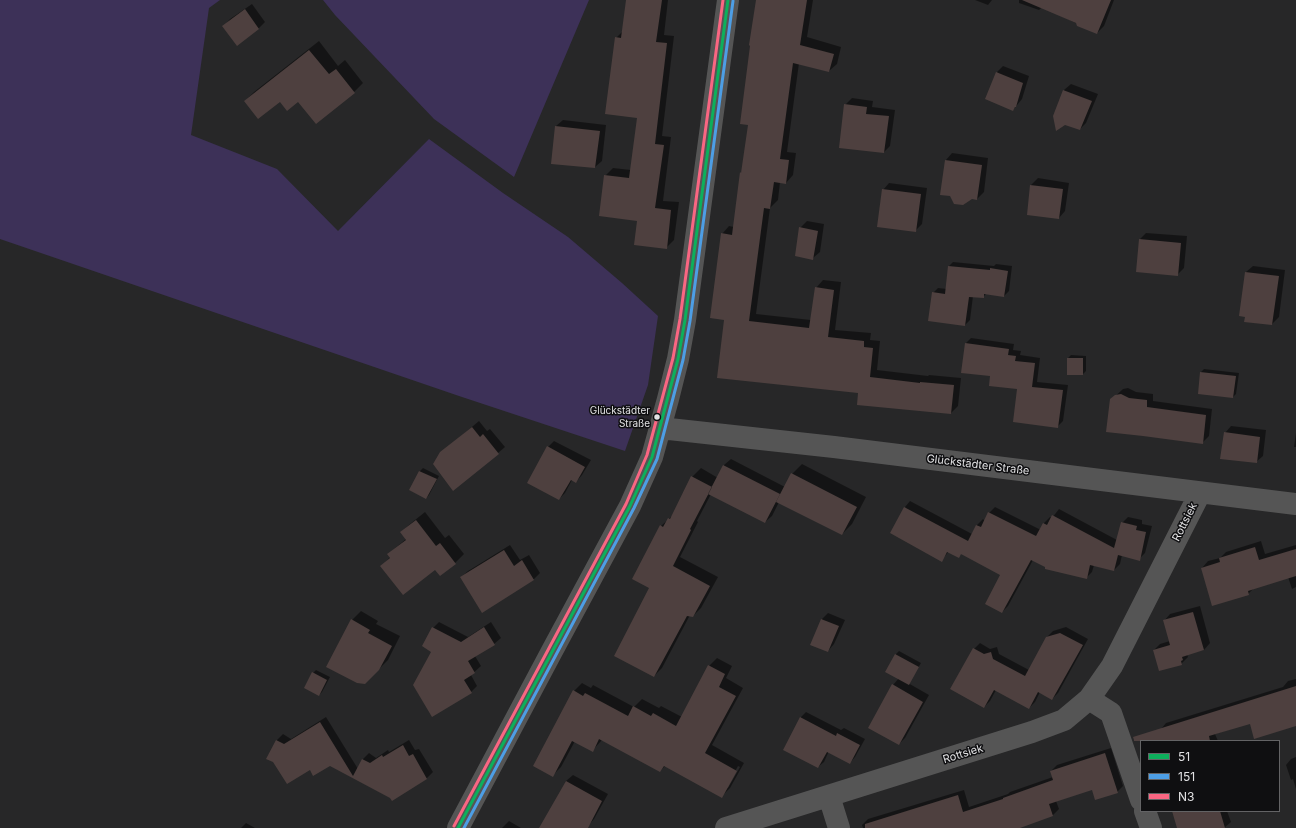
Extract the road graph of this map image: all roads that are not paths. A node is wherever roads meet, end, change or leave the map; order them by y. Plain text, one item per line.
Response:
1 (728, 0) edge
2 (660, 428) junction
3 (1200, 493) junction
4 (1296, 504) edge
5 (1089, 699) junction
6 (829, 796) junction
7 (1140, 797) edge
8 (1145, 812) edge
9 (458, 828) edge
10 (726, 828) edge
11 (839, 828) edge
12 (1151, 828) edge

1 - 2 street
2 - 3 street, Glückstädter Straße
2 - 9 street
3 - 4 street, Glückstädter Straße
3 - 5 street, Rottsiek
5 - 6 street, Rottsiek
5 - 7 street
6 - 10 street, Rottsiek
6 - 11 street
8 - 12 street

